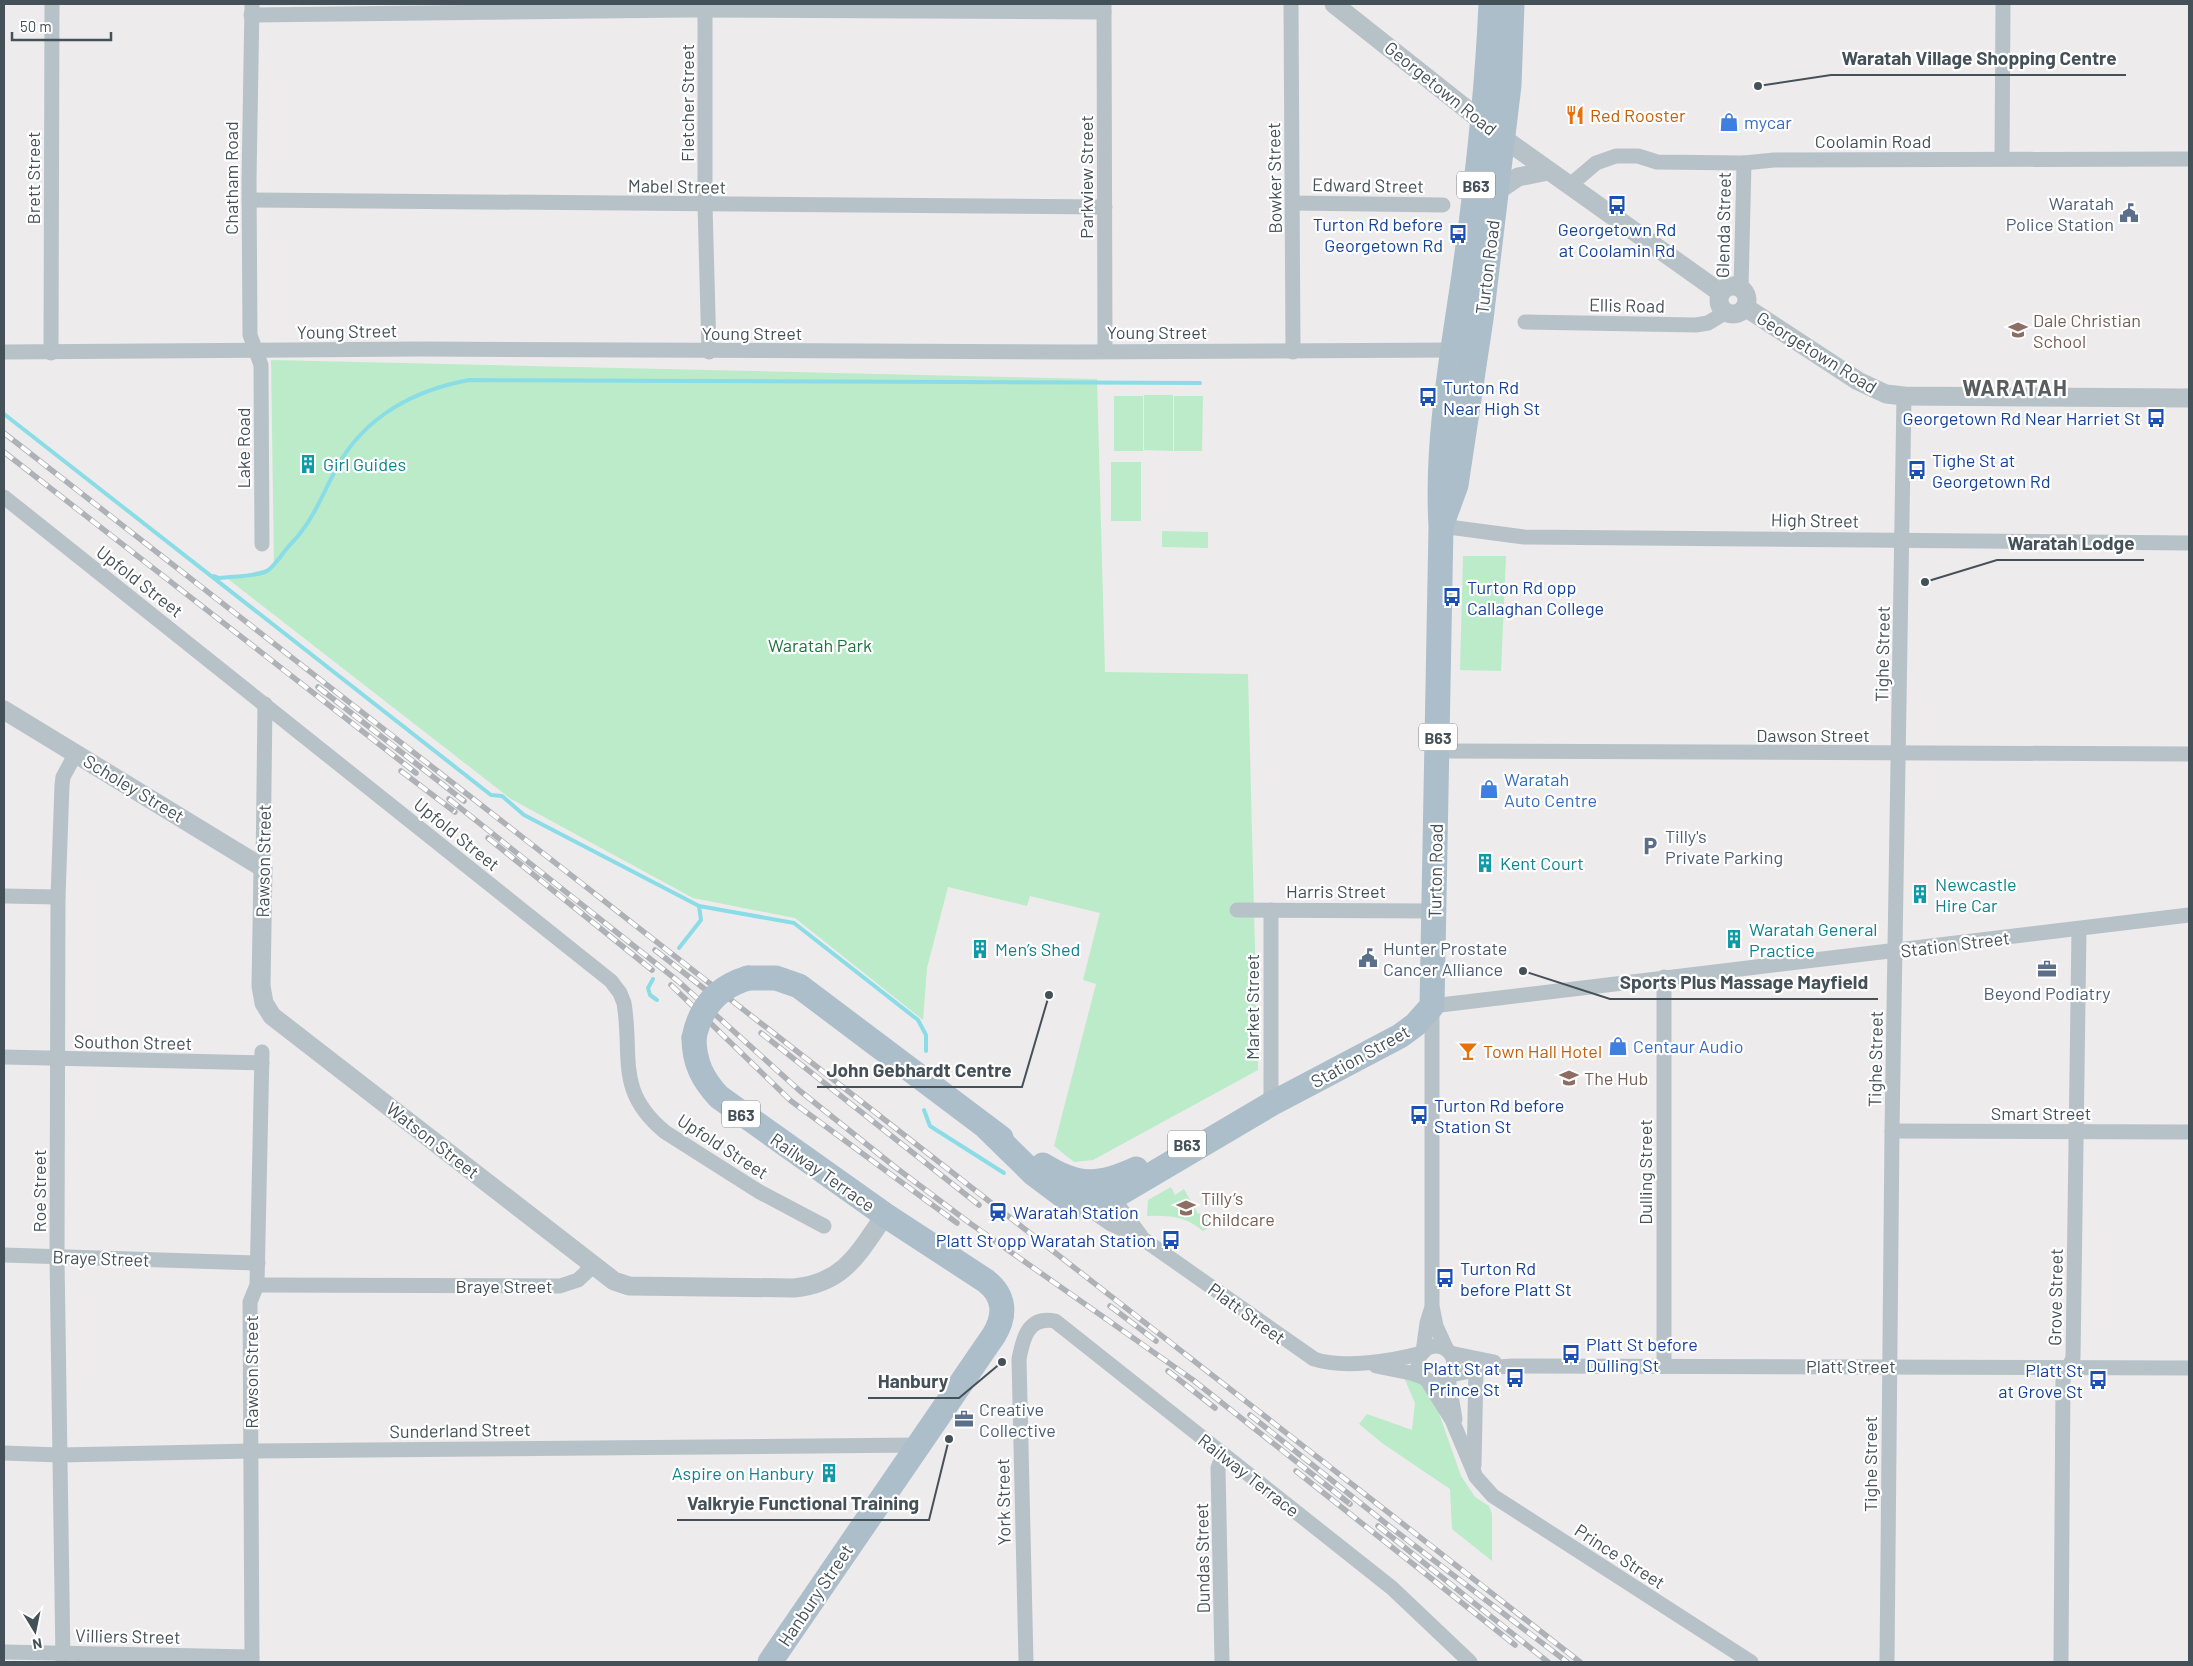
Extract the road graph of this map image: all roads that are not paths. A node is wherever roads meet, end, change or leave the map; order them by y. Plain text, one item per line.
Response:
1 (52, 4) edge
2 (1291, 4) edge
3 (1334, 4) edge
4 (1491, 4) edge
5 (1512, 4) edge
6 (2003, 4) edge
7 (705, 8) edge
8 (1104, 8) edge
9 (251, 10) edge
10 (1484, 122) junction
11 (1503, 138) junction
12 (2189, 159) edge
13 (2002, 160) junction
14 (1744, 163) junction
15 (1548, 171) junction
16 (1569, 186) junction
17 (1496, 192) junction
18 (249, 200) junction
19 (1293, 203) junction
20 (705, 205) junction
21 (1443, 206) dead end
22 (1105, 207) junction
23 (1741, 288) junction
24 (1722, 292) junction
25 (1745, 307) junction
26 (1726, 312) junction
27 (1525, 322) dead end
28 (1453, 350) junction
29 (257, 351) junction
30 (1105, 351) junction
31 (4, 352) edge
32 (51, 352) junction
33 (709, 352) junction
34 (1293, 352) junction
35 (1904, 396) junction
36 (2189, 398) edge
37 (4, 497) edge
38 (1441, 526) junction
39 (1903, 540) junction
40 (2189, 543) edge
41 (262, 544) dead end
42 (265, 704) junction
43 (4, 710) edge
44 (1438, 751) junction
45 (76, 753) junction
46 (1899, 754) junction
47 (2189, 754) edge
48 (263, 868) junction
49 (4, 896) edge
50 (58, 897) junction
51 (1237, 910) dead end
52 (1271, 910) junction
53 (1435, 910) junction
54 (2189, 915) edge
55 (2079, 929) junction
56 (1896, 950) junction
57 (1664, 978) junction
58 (1432, 1006) junction
59 (272, 1016) joint
60 (4, 1057) edge
61 (262, 1058) joint
62 (57, 1059) junction
63 (1271, 1104) junction
64 (1892, 1132) junction
65 (2076, 1132) junction
66 (2189, 1132) edge
67 (1052, 1176) junction
68 (1112, 1197) junction
69 (1085, 1206) junction
70 (885, 1215) junction
71 (824, 1226) dead end
72 (1143, 1239) junction
73 (4, 1255) edge
74 (57, 1257) junction
75 (258, 1262) junction
76 (594, 1265) junction
77 (258, 1285) junction
78 (1001, 1301) joint
79 (1432, 1306) junction
80 (1023, 1340) joint
81 (1423, 1352) junction
82 (1448, 1352) junction
83 (1360, 1363) junction
84 (1512, 1366) junction
85 (1664, 1366) junction
86 (1890, 1366) junction
87 (2069, 1368) junction
88 (2189, 1368) edge
89 (1476, 1369) junction
90 (1449, 1376) junction
91 (1426, 1379) junction
92 (1456, 1428) junction
93 (917, 1445) junction
94 (251, 1451) junction
95 (4, 1453) edge
96 (60, 1455) junction
97 (1223, 1455) junction
98 (1474, 1475) junction
99 (4, 1652) edge
100 (63, 1658) edge
101 (252, 1660) edge
102 (770, 1662) edge
103 (1026, 1662) edge
104 (1222, 1662) edge
105 (1470, 1662) edge
106 (1751, 1662) edge
107 (1887, 1662) edge
108 (2061, 1662) edge

1 - 32 street, Brett Street
2 - 19 street, Bowker Street
3 - 10 street, Georgetown Road
4 - 10 main road, Turton Road / B63
5 - 11 main road, Turton Road / B63
6 - 13 street
7 - 8 street
7 - 9 street
7 - 20 street, Fletcher Street
8 - 22 street, Parkview Street
9 - 18 street, Chatham Road
10 - 11 street, Georgetown Road
10 - 28 main road, Turton Road / B63
11 - 15 street, Georgetown Road
11 - 17 main road, Turton Road / B63
12 - 13 street, Coolamin Road
13 - 14 street, Coolamin Road
14 - 16 street, Coolamin Road
14 - 23 street, Glenda Street
15 - 16 street, Georgetown Road
15 - 17 street
16 - 24 street, Georgetown Road
17 - 38 main road, Turton Road / B63
18 - 20 street, Mabel Street
18 - 29 street, Chatham Road
19 - 21 street, Edward Street
19 - 34 street, Bowker Street
20 - 22 street, Mabel Street
20 - 33 street, Fletcher Street
22 - 30 street, Parkview Street
23 - 24 street
23 - 25 street
24 - 26 street
25 - 26 street
25 - 35 street, Georgetown Road
26 - 27 street, Ellis Road
28 - 34 street, Young Street
28 - 38 main road, Turton Road / B63
29 - 32 street, Young Street
29 - 33 street, Young Street
29 - 41 street, Lake Road
30 - 33 street, Young Street
30 - 34 street, Young Street
31 - 32 street, Young Street
35 - 36 street, Georgetown Road
35 - 39 street, Tighe Street
37 - 42 street, Upfold Street
38 - 39 street, High Street
38 - 44 main road, Turton Road / B63
39 - 40 street, High Street
39 - 46 street, Tighe Street
42 - 48 street, Rawson Street
42 - 71 street, Upfold Street
43 - 45 street, Scholey Street
44 - 46 street, Dawson Street
44 - 53 main road, Turton Road / B63
45 - 48 street, Scholey Street
45 - 50 street, Roe Street
46 - 47 street, Dawson Street
46 - 56 street, Tighe Street
48 - 59 street, Rawson Street
49 - 50 street
50 - 62 street, Roe Street
51 - 52 street, Harris Street
52 - 53 street, Harris Street
52 - 63 street, Market Street
53 - 58 main road, Turton Road / B63
54 - 55 street, Station Street
55 - 56 street, Station Street
55 - 65 street, Grove Street
56 - 57 street, Station Street
56 - 64 street, Tighe Street
57 - 58 street, Station Street
57 - 85 street, Dulling Street
58 - 63 main road, Station Street / B63
58 - 79 street, Turton Road
59 - 76 street, Watson Street
60 - 62 street, Southon Street
61 - 62 street, Southon Street
61 - 75 street, Rawson Street
62 - 74 street, Roe Street
63 - 67 main road, Station Street / B63
63 - 68 main road, Station Street / B63
64 - 65 street, Smart Street
64 - 86 street, Tighe Street
65 - 66 street, Smart Street
65 - 87 street, Grove Street
67 - 68 main road
67 - 69 main road, B63
67 - 70 main road, Railway Terrace / B63, bridge
68 - 69 main road, Station Street / B63
68 - 72 street, Platt Street
69 - 72 street, Platt Street
70 - 76 street
70 - 78 main road, Railway Terrace / B63
72 - 83 street, Platt Street
73 - 74 street, Braye Street
74 - 75 street, Braye Street
74 - 96 street, Roe Street
75 - 77 street, Rawson Street
76 - 77 street, Braye Street
77 - 94 street, Rawson Street
78 - 93 main road, Hanbury Street / B63
79 - 81 street, Turton Road
79 - 82 street, Turton Road
80 - 97 street, Railway Terrace
80 - 103 street, York Street
81 - 82 street
81 - 83 street, Platt Street
81 - 91 street
82 - 84 street, Platt Street
82 - 90 street
83 - 91 street, Platt Street
84 - 85 street, Platt Street
84 - 89 street, Platt Street
85 - 86 street, Platt Street
86 - 87 street, Platt Street
86 - 107 street, Tighe Street
87 - 88 street, Platt Street
87 - 108 street, Grove Street
89 - 90 street, Platt Street
89 - 98 street
90 - 91 street
90 - 92 street, Prince Street
91 - 92 street, Prince Street
92 - 98 street, Prince Street
93 - 94 street, Sunderland Street
93 - 102 main road, Hanbury Street / B63
94 - 96 street, Sunderland Street
94 - 101 street, Rawson Street
95 - 96 street, Sunderland Street
96 - 100 street, Roe Street
97 - 104 street, Dundas Street
97 - 105 street, Railway Terrace
98 - 106 street, Prince Street
99 - 100 street, Villiers Street
100 - 101 street, Villiers Street

